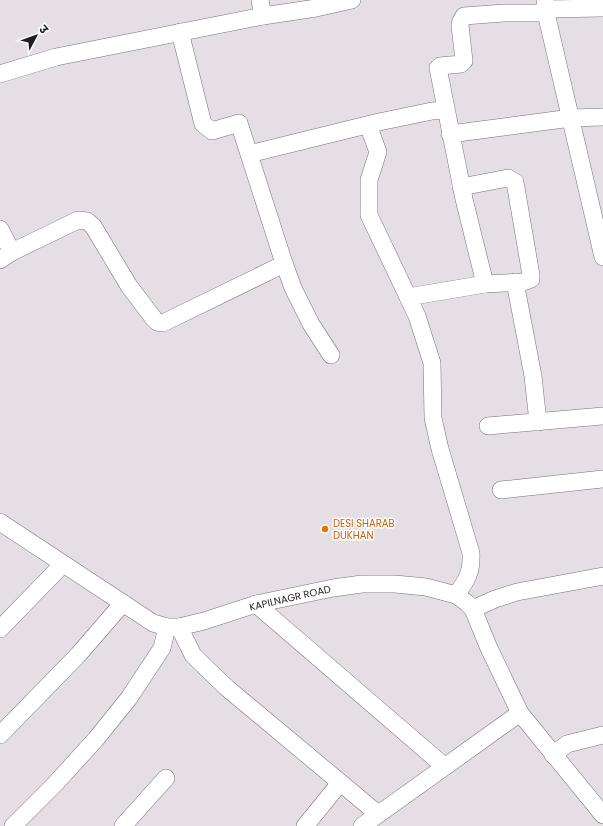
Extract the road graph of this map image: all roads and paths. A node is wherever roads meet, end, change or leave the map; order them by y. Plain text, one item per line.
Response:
1 (352, 0) edge
2 (545, 7) edge
3 (261, 8) edge
4 (603, 8) edge
5 (180, 32) junction
6 (0, 74) edge
7 (446, 110) junction
8 (603, 117) edge
9 (571, 118) junction
10 (368, 125) junction
11 (450, 134) junction
12 (249, 154) junction
13 (461, 187) junction
14 (0, 229) edge
15 (6, 256) edge
16 (603, 257) edge
17 (284, 264) junction
18 (515, 282) junction
19 (485, 284) junction
20 (408, 297) junction
21 (332, 354) dead end
22 (603, 416) edge
23 (538, 422) junction
24 (488, 426) dead end
25 (603, 479) edge
26 (501, 490) dead end
27 (0, 522) edge
28 (63, 564) junction
29 (603, 576) edge
30 (456, 595) junction
31 (123, 603) junction
32 (256, 604) junction
33 (472, 609) junction
34 (173, 627) junction
35 (0, 629) edge
36 (520, 713) junction
37 (0, 735) edge
38 (603, 735) edge
39 (553, 755) junction
40 (444, 766) junction
41 (166, 778) dead end
42 (340, 784) junction
43 (378, 814) junction
44 (603, 815) edge
45 (13, 826) edge
46 (123, 826) edge
47 (305, 826) edge
48 (362, 826) edge

1 - 3 street
2 - 4 street
2 - 7 street
2 - 9 street
3 - 5 street
5 - 6 street
5 - 12 street
7 - 10 street
7 - 11 street
8 - 9 street
9 - 11 street
9 - 16 street
10 - 12 street
10 - 20 street
11 - 13 street
12 - 17 street
13 - 18 street
13 - 19 street
14 - 15 street
15 - 17 street
17 - 21 street
18 - 19 street
18 - 23 street
19 - 20 street
20 - 30 street
22 - 23 street
23 - 24 street
25 - 26 street
27 - 28 street
28 - 31 street
28 - 35 street
29 - 33 street
30 - 32 street, KAPILNAGR ROAD
30 - 33 street, KAPILNAGR ROAD
31 - 34 street
31 - 37 street
32 - 34 street, KAPILNAGR ROAD
32 - 40 street
33 - 36 street, KAPILNAGR ROAD
34 - 42 street
34 - 45 street
36 - 39 street, KAPILNAGR ROAD
36 - 40 street
38 - 39 street
39 - 44 street, KAPILNAGR ROAD
40 - 43 street
41 - 46 street
42 - 43 street
42 - 47 street
43 - 48 street

